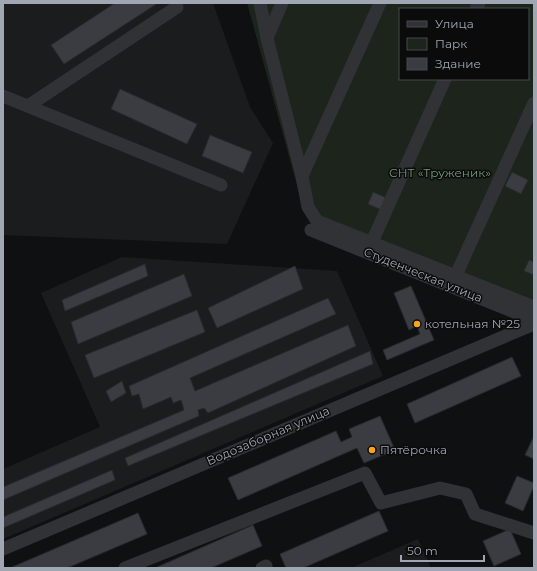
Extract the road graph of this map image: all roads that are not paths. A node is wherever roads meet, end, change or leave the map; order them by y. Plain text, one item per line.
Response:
1 (260, 3) edge
2 (282, 3) edge
3 (380, 3) edge
4 (177, 7) dead end
5 (267, 38) junction
6 (445, 80) edge
7 (3, 96) edge
8 (534, 103) edge
9 (28, 106) junction
10 (302, 176) junction
11 (221, 185) dead end
12 (311, 230) dead end
13 (372, 242) junction
14 (456, 275) junction
15 (534, 307) edge
16 (534, 320) edge
17 (534, 324) edge
18 (534, 533) edge
19 (3, 549) edge
20 (125, 568) edge

1 - 5 street
2 - 5 street
3 - 10 street
4 - 9 street
5 - 10 street
6 - 13 street
7 - 9 street
8 - 14 street
9 - 11 street
10 - 13 street
12 - 16 street, Студенческая улица
13 - 14 street
14 - 15 street
17 - 19 street, Водозаборная улица
18 - 20 street

